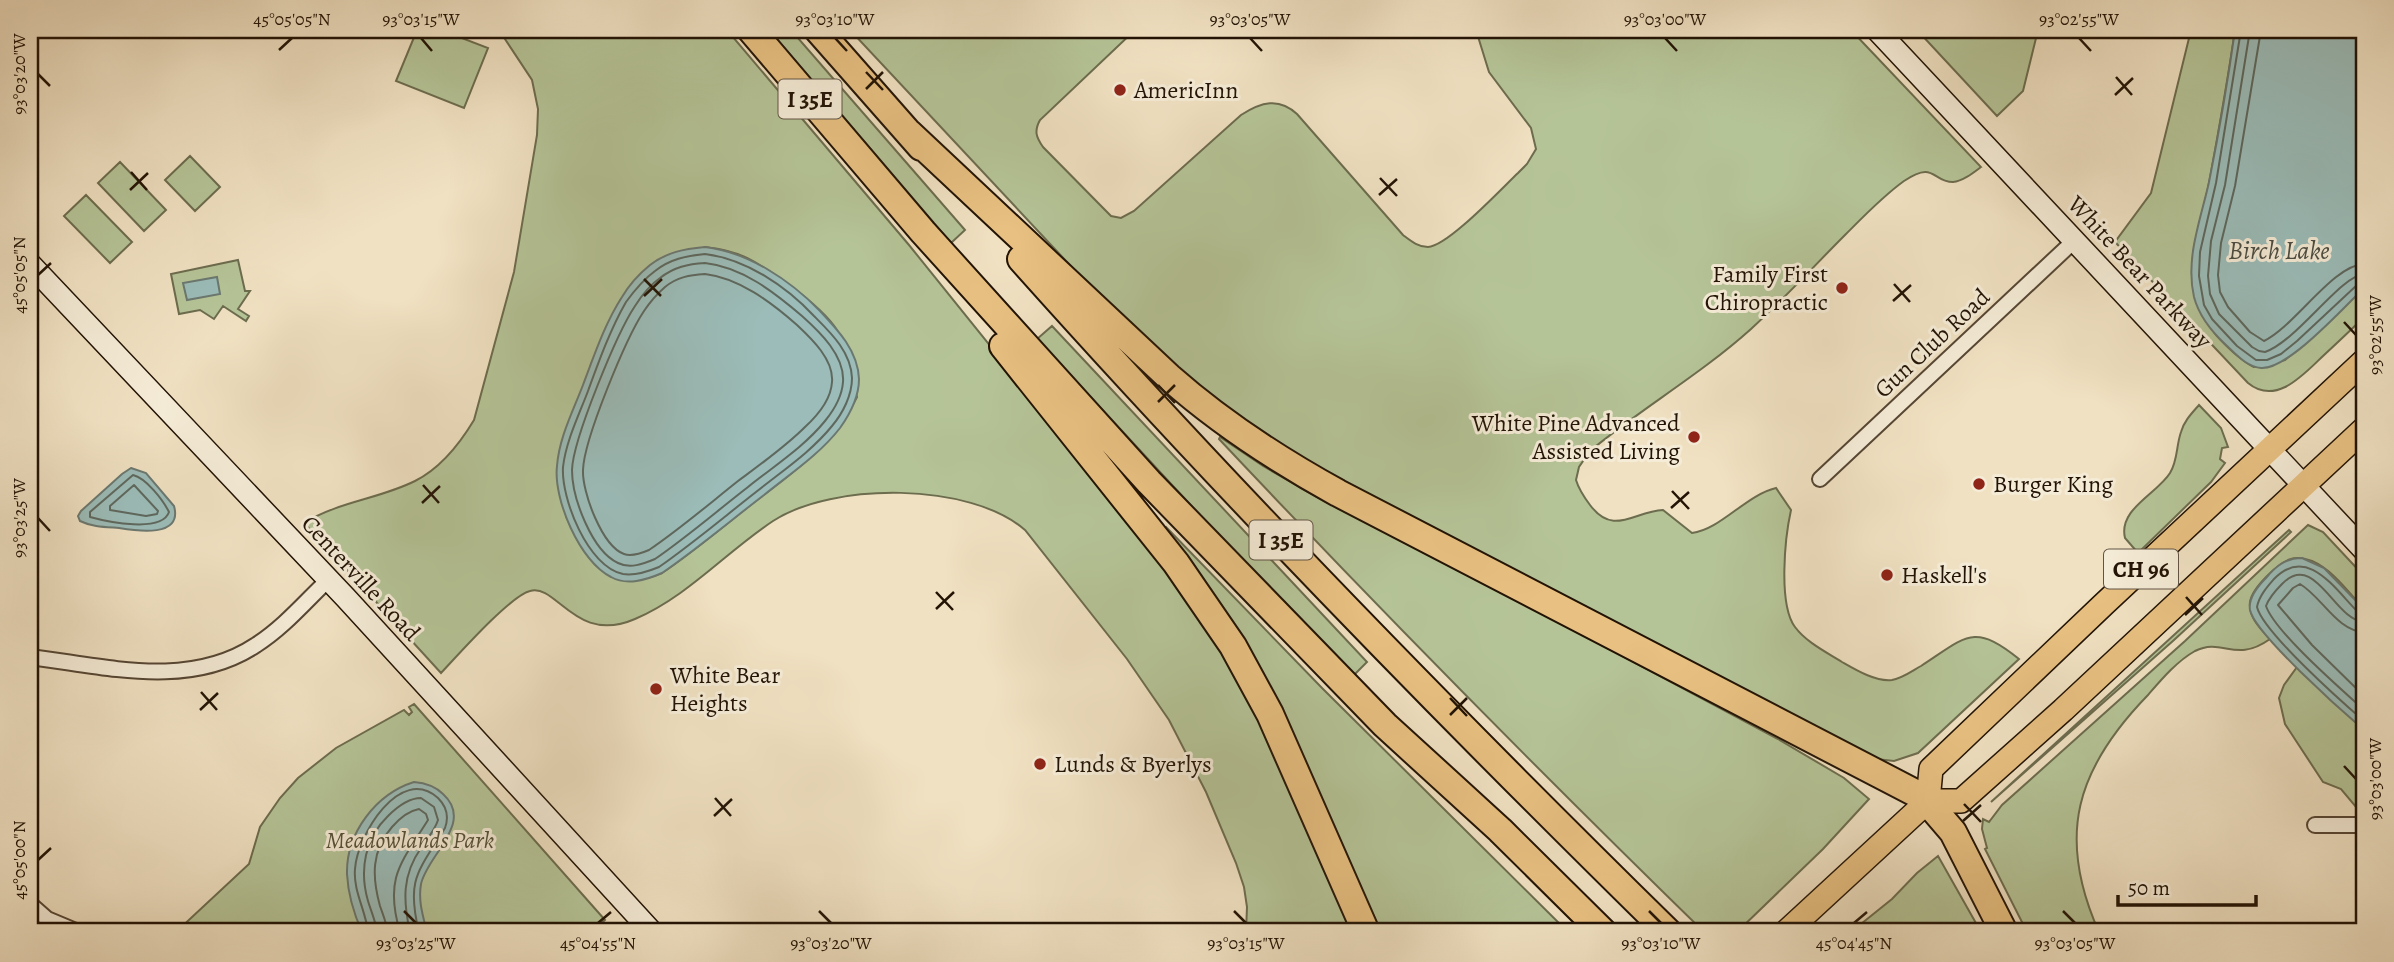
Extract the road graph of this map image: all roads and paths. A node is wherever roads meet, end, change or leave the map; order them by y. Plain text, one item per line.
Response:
1 (751, 30) edge
2 (818, 30) edge
3 (1877, 30) edge
4 (909, 133) junction
5 (869, 169) junction
6 (2075, 240) junction
7 (30, 264) edge
8 (2364, 361) edge
9 (2364, 429) edge
10 (2270, 449) junction
11 (1820, 479) dead end
12 (2304, 486) junction
13 (2364, 550) edge
14 (328, 580) junction
15 (30, 657) edge
16 (1928, 801) junction
17 (2315, 825) dead end
18 (2364, 825) edge
19 (30, 904) edge
20 (78, 932) edge
21 (651, 932) edge
22 (1366, 932) edge
23 (1603, 932) edge
24 (1668, 932) edge
25 (1786, 932) edge
26 (2004, 932) edge

1 - 5 highway, I 35E
2 - 4 highway, I 35E
3 - 6 main road, White Bear Parkway
4 - 16 highway
4 - 24 highway, I 35E
5 - 22 highway
5 - 23 highway, I 35E
6 - 10 main road, White Bear Parkway
6 - 11 street, Gun Club Road
7 - 14 main road, Centerville Road
8 - 10 main road, CH 96
9 - 12 main road, CH 96
10 - 12 main road, White Bear Parkway
10 - 16 main road, CH 96
12 - 13 main road, White Bear Parkway
12 - 16 main road, CH 96
14 - 15 street
14 - 21 main road, Centerville Road
16 - 25 main road
16 - 26 highway
17 - 18 street
19 - 20 street

